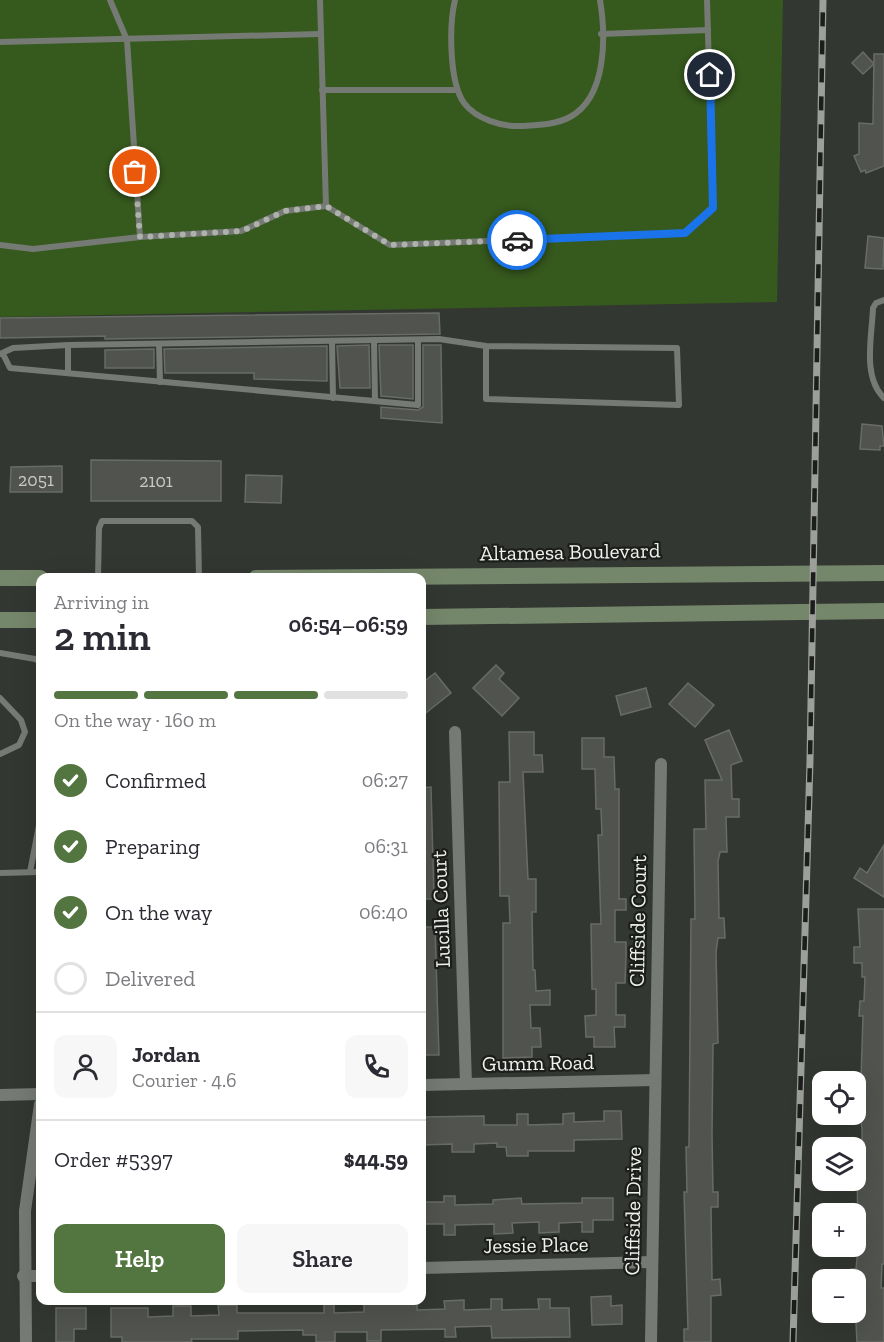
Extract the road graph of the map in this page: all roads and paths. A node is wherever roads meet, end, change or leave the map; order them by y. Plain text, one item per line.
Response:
1 (110, 0) edge
2 (320, 0) edge
3 (454, 0) edge
4 (600, 0) edge
5 (707, 0) edge
6 (708, 30) junction
7 (320, 34) junction
8 (601, 34) junction
9 (127, 40) junction
10 (0, 42) edge
11 (322, 90) junction
12 (457, 90) junction
13 (326, 206) junction
14 (140, 237) junction
15 (0, 245) edge
16 (884, 300) edge
17 (374, 340) junction
18 (418, 340) junction
19 (332, 341) junction
20 (159, 344) junction
21 (68, 345) junction
22 (486, 346) junction
23 (1, 354) edge
24 (68, 373) junction
25 (160, 382) junction
26 (333, 398) junction
27 (884, 398) edge
28 (375, 401) junction
29 (98, 573) edge
30 (199, 573) edge
31 (884, 573) edge
32 (426, 576) edge
33 (0, 578) edge
34 (36, 578) edge
35 (884, 611) edge
36 (426, 617) edge
37 (0, 620) edge
38 (36, 620) edge
39 (0, 652) edge
40 (36, 660) edge
41 (0, 698) edge
42 (456, 732) dead end
43 (0, 745) edge
44 (4, 753) edge
45 (661, 764) dead end
46 (36, 841) edge
47 (30, 872) junction
48 (36, 872) edge
49 (0, 873) edge
50 (655, 1080) junction
51 (466, 1084) junction
52 (426, 1085) edge
53 (36, 1094) edge
54 (0, 1095) edge
55 (36, 1133) edge
56 (652, 1262) junction
57 (426, 1268) edge
58 (36, 1275) edge
59 (23, 1276) junction
60 (26, 1342) edge
61 (651, 1342) edge

1 - 9 lane
2 - 7 lane
3 - 12 lane
4 - 8 lane
5 - 6 lane
6 - 8 lane
6 - 13 lane
7 - 9 lane
7 - 11 lane
8 - 12 lane
9 - 10 lane
9 - 14 lane
11 - 12 lane
11 - 13 lane
13 - 14 lane
14 - 15 lane
16 - 27 lane
17 - 18 lane
17 - 19 lane
17 - 28 lane
18 - 22 lane
18 - 28 lane
19 - 20 lane
19 - 26 lane
20 - 21 lane
20 - 25 lane
21 - 23 lane
21 - 24 lane
22 - 22 lane
23 - 24 lane
24 - 25 lane
25 - 26 lane
26 - 28 lane
29 - 30 lane
31 - 32 main road, Altamesa Boulevard
33 - 34 main road
35 - 36 main road
37 - 38 main road
39 - 40 lane
41 - 44 lane
42 - 51 street, Lucilla Court
43 - 44 lane
45 - 50 street, Cliffside Court
46 - 47 lane
47 - 48 lane
47 - 49 lane
50 - 51 street, Gumm Road
50 - 56 street, Cliffside Drive
51 - 52 street, Gumm Road
53 - 54 street
55 - 59 street
56 - 57 street, Jessie Place
56 - 61 street, Cliffside Drive
58 - 59 street
59 - 60 street

